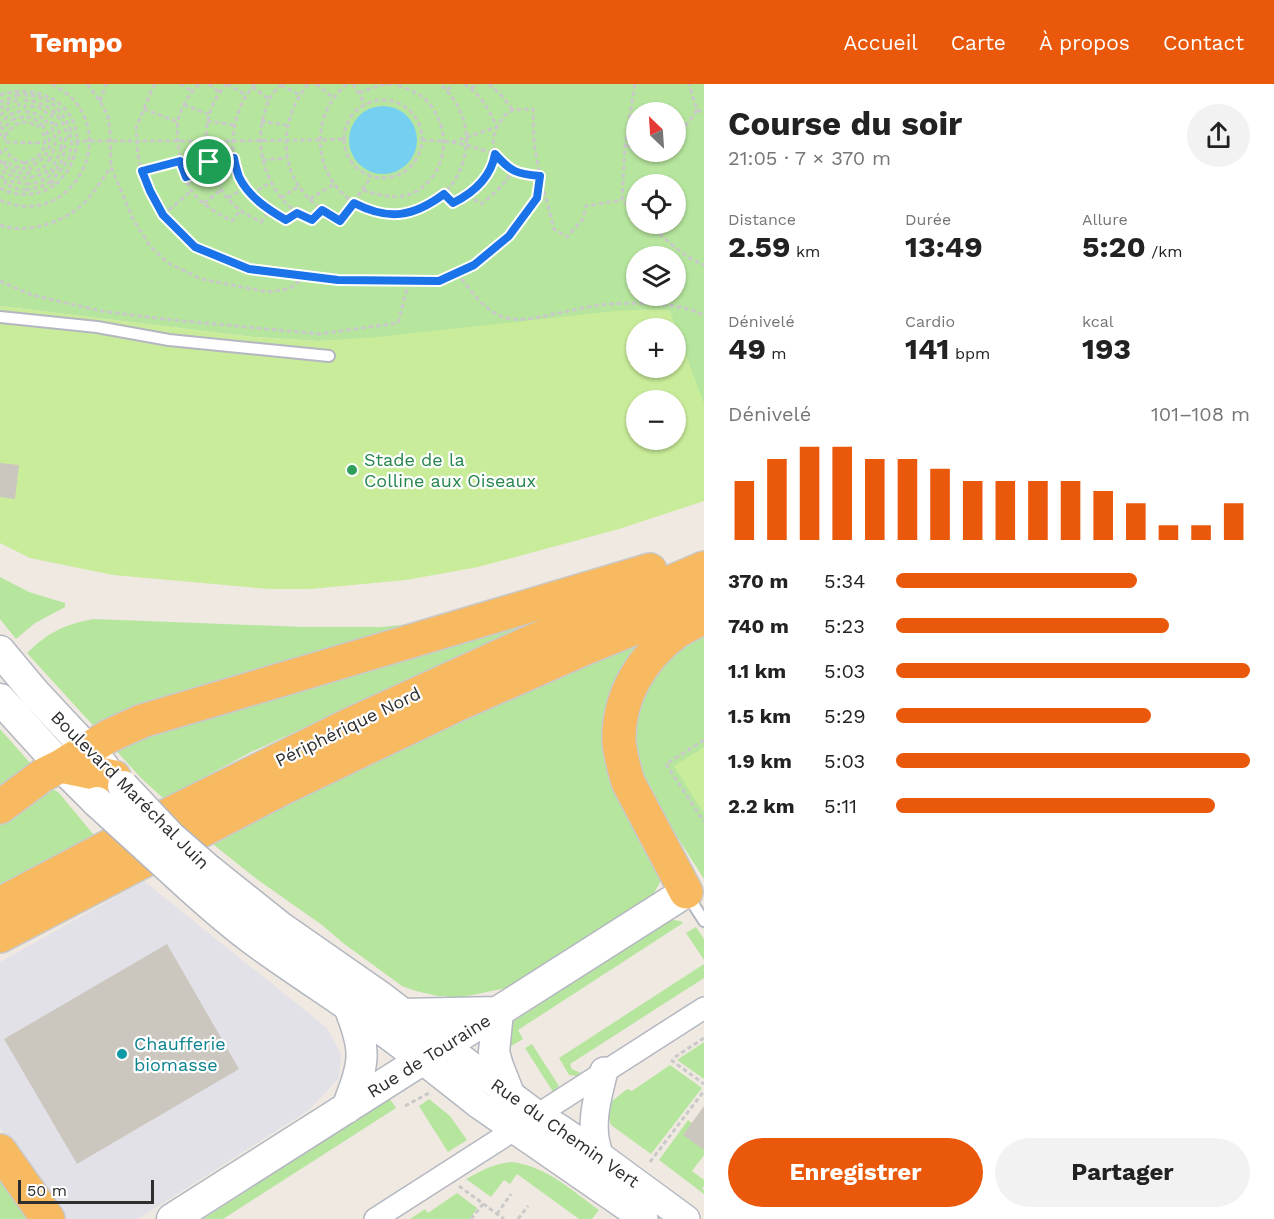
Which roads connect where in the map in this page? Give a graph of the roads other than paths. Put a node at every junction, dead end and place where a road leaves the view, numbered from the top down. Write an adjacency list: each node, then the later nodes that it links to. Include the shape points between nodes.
1 (0, 317): 2 (lane)
2 (329, 356)
3 (704, 555): 9 (highway, via 142,721)
4 (704, 568): 14 (highway, Périphérique Nord, via 347,726)
5 (704, 600): 16 (highway, Périphérique Nord, via 588,647 285,787)
6 (704, 617): 13 (highway, via 676,633 641,668 623,703 619,741 628,782)
7 (0, 651): 9 (main road, Boulevard Maréchal Juin, via 35,693)
8 (0, 699): 9 (main road, Boulevard Maréchal Juin)
9 (74, 758): 10 (highway); 11 (highway)
10 (111, 788): 12 (main road, Boulevard Maréchal Juin, bridge, via 171,837)
11 (0, 807)
12 (199, 878): 17 (main road, Boulevard Maréchal Juin, via 208,904); 20 (main road, Boulevard Maréchal Juin, via 279,926)
13 (686, 892): 15 (lane); 19 (main road, Rue de Touraine)
14 (0, 904)
15 (704, 921)
16 (0, 936)
17 (349, 1007): 21 (main road, Boulevard Maréchal Juin, via 397,1040); 24 (main road, via 359,1035 362,1065)
18 (704, 1008): 22 (street)
19 (498, 1011): 20 (main road); 21 (main road, Rue de Touraine); 23 (main road, via 494,1052)
20 (403, 1014): 21 (main road, Boulevard Maréchal Juin)
21 (433, 1053): 23 (street, Rue du Chemin Vert); 24 (main road, Rue de Touraine); 26 (street, Rue du Chemin Vert, via 452,1085)
22 (604, 1071): 25 (street); 28 (street, via 594,1119)
23 (510, 1094): 25 (street, Rue du Chemin Vert)
24 (347, 1108): 32 (main road, Rue de Touraine)
25 (538, 1114): 26 (street); 28 (street, Rue du Chemin Vert)
26 (514, 1129): 33 (street); 34 (street, Rue du Chemin Vert)
27 (0, 1151): 29 (highway)
28 (600, 1156): 35 (street, Rue du Chemin Vert)
29 (19, 1178): 30 (highway); 31 (highway)
30 (37, 1219)
31 (48, 1219)
32 (172, 1219)
33 (375, 1219)
34 (644, 1219)
35 (686, 1219)

